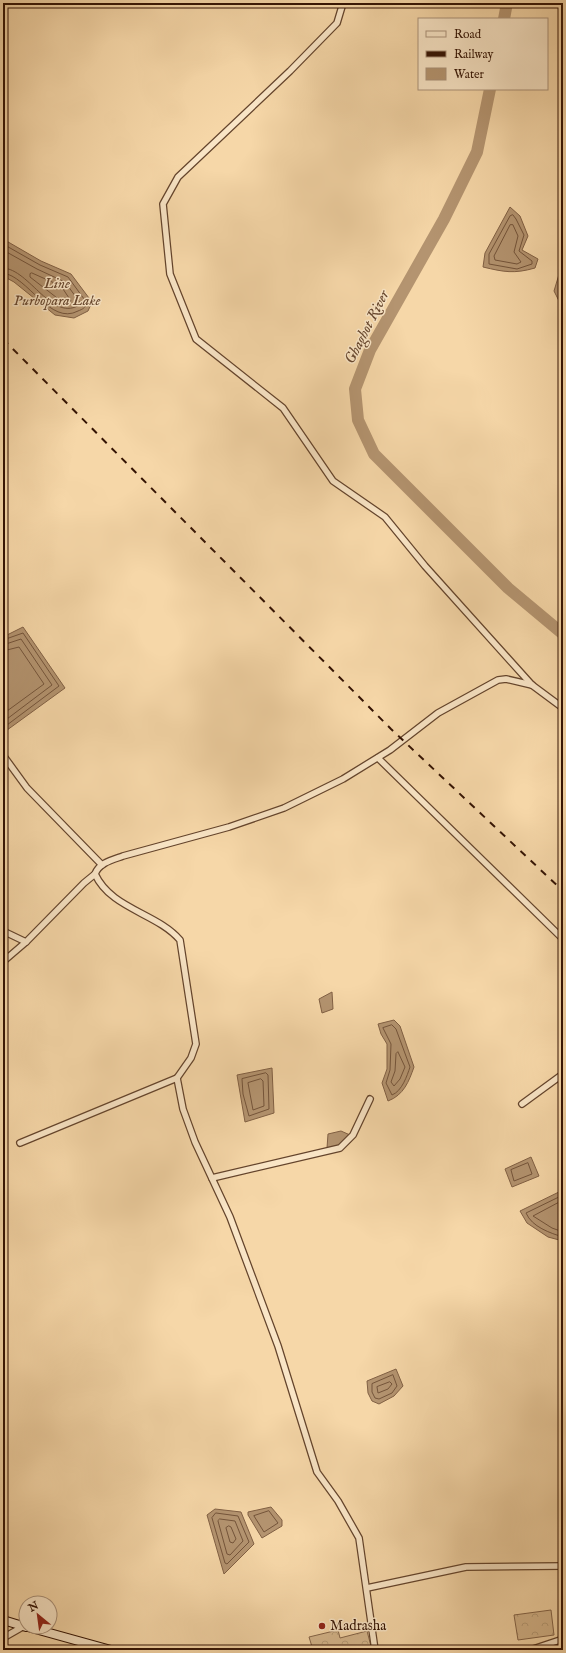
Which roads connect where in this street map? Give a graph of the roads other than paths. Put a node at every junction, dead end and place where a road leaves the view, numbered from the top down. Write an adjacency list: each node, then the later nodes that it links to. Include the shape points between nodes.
1 (343, 3): 2 (street, via 337,23 290,72 178,177 163,204 170,274 196,339 283,408 333,481 385,517 425,566)
2 (532, 685): 3 (street); 5 (street, via 506,679 498,680 427,720)
3 (563, 708)
4 (3, 755): 6 (street, via 27,788)
5 (378, 758): 6 (street, via 343,779 268,814 123,856); 9 (street)
6 (102, 865): 7 (street, via 97,868)
7 (95, 874): 10 (street); 13 (street, via 109,893 131,909 174,933 180,940 196,1044 191,1058)
8 (3, 931): 10 (street)
9 (563, 939)
10 (26, 942): 11 (street)
11 (5, 960)
12 (563, 1074): 15 (street)
13 (177, 1078): 16 (street); 17 (street, via 183,1109)
14 (370, 1099): 17 (street, via 354,1135 340,1148)
15 (522, 1104)
16 (20, 1143)
17 (212, 1178): 19 (street, via 230,1217 278,1346 317,1472 338,1501 359,1538)
18 (563, 1566): 19 (street, via 466,1568)
19 (366, 1588): 27 (street)
20 (3, 1620): 21 (main road)
21 (18, 1624)
22 (18, 1630): 24 (street)
23 (58, 1635): 26 (main road)
24 (3, 1638)
25 (563, 1639): 28 (street)
26 (112, 1650)
27 (375, 1650)
28 (530, 1650)

